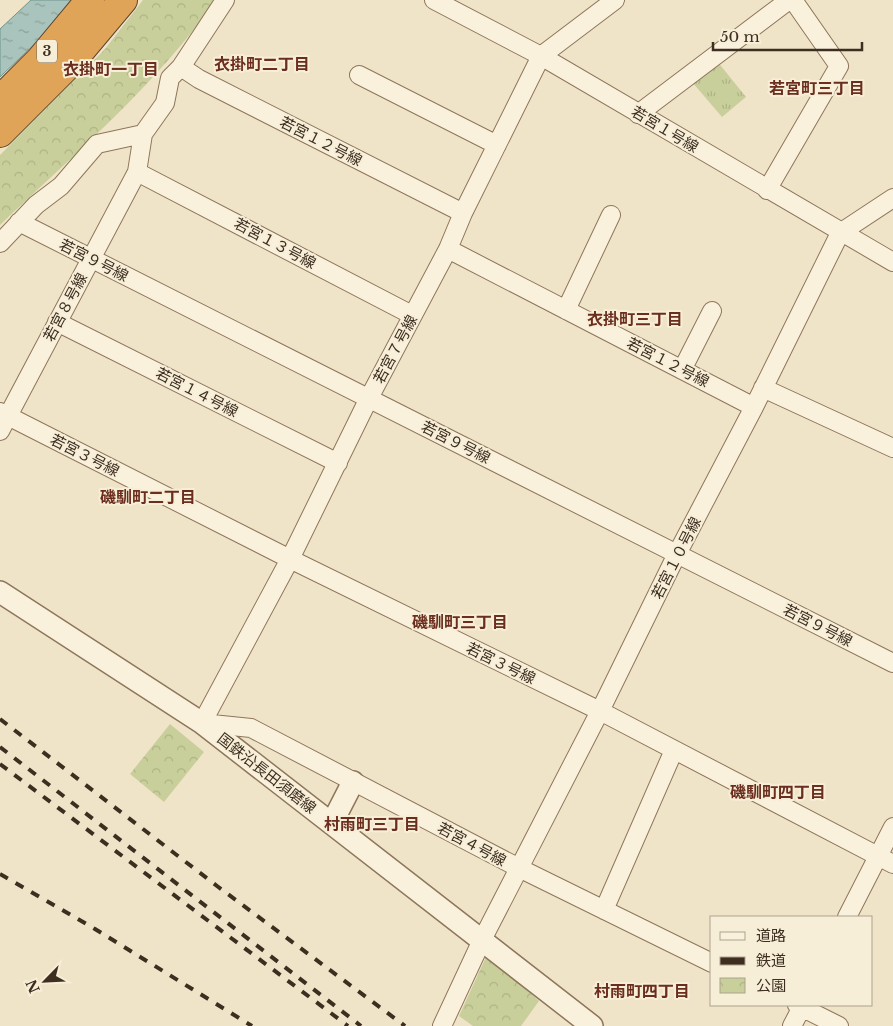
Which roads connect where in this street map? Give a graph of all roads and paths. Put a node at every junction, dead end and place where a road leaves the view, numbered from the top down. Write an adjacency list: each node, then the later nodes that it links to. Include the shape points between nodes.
1 (90, 0): 11 (highway, 3, via 40,60)
2 (123, 0): 13 (highway, 3, via 72,62)
3 (225, 0): 9 (street, 若宮８号線)
4 (434, 0): 8 (street, 若宮１号線)
5 (615, 0): 8 (street, 若宮７号線)
6 (789, 0): 12 (street)
7 (793, 0): 17 (street, via 838,66)
8 (542, 56): 12 (street, 若宮１号線); 15 (street, 若宮７号線)
9 (180, 67): 14 (street, 若宮８号線, via 170,78 165,103); 19 (street, 若宮１２号線)
10 (359, 75): 15 (street)
11 (0, 100)
12 (638, 114): 17 (street, 若宮１号線)
13 (0, 133)
14 (143, 134): 16 (street, 若宮８号線); 21 (street, via 98,144 61,186)
15 (497, 144): 19 (street, 若宮７号線)
16 (137, 172): 25 (street, 若宮８号線); 29 (street, 若宮１３号線)
17 (767, 190): 22 (street, 若宮１号線)
18 (893, 198): 22 (street)
19 (463, 213): 24 (street, 若宮７号線)
20 (611, 215): 27 (street)
21 (19, 222): 23 (street); 25 (street, 若宮９号線)
22 (840, 233): 26 (street, 若宮１号線); 32 (street, 若宮１０号線)
23 (0, 243)
24 (448, 249): 27 (street, 若宮１２号線); 29 (street, 若宮７号線)
25 (91, 259): 30 (street, 若宮８号線); 33 (street, 若宮９号線)
26 (893, 262)
27 (566, 310): 31 (street, 若宮１２号線)
28 (712, 311): 31 (street)
29 (412, 315): 33 (street, 若宮７号線)
30 (57, 322): 35 (street, 若宮８号線); 37 (street, 若宮１４号線)
31 (682, 370): 34 (street, 若宮１２号線)
32 (763, 388): 34 (street, 若宮１０号線); 36 (street)
33 (369, 398): 37 (street, 若宮７号線); 38 (street, 若宮９号線)
34 (754, 407): 38 (street, 若宮１０号線)
35 (3, 420): 39 (street, 若宮３号線)
36 (893, 448)
37 (338, 463): 39 (street, 若宮７号線)
38 (677, 554): 41 (street, 若宮９号線); 42 (street, 若宮１０号線)
39 (290, 559): 42 (street, 若宮３号線); 43 (street, 若宮７号線)
40 (0, 592): 43 (street, 国鉄沿長田須磨線)
41 (893, 662)
42 (600, 711): 44 (street, 若宮３号線); 49 (street, 若宮１０号線)
43 (202, 723): 45 (street, 若宮４号線, via 251,728); 46 (street, 国鉄沿長田須磨線)
44 (674, 750): 48 (street, 若宮３号線); 50 (street)
45 (353, 782): 46 (street); 49 (street, 若宮４号線)
46 (332, 823): 52 (street, 国鉄沿長田須磨線)
47 (893, 827): 48 (street)
48 (886, 860): 51 (street)
49 (520, 868): 50 (street, 若宮４号線); 52 (street, 若宮１０号線)
50 (604, 910): 53 (street, 若宮４号線)
51 (848, 916)
52 (482, 940): 55 (street, 若宮１０号線); 56 (street, 国鉄沿長田須磨線)
53 (710, 962)
54 (800, 1006): 57 (street); 58 (street)
55 (442, 1026)
56 (592, 1026)
57 (792, 1026)
58 (839, 1026)

